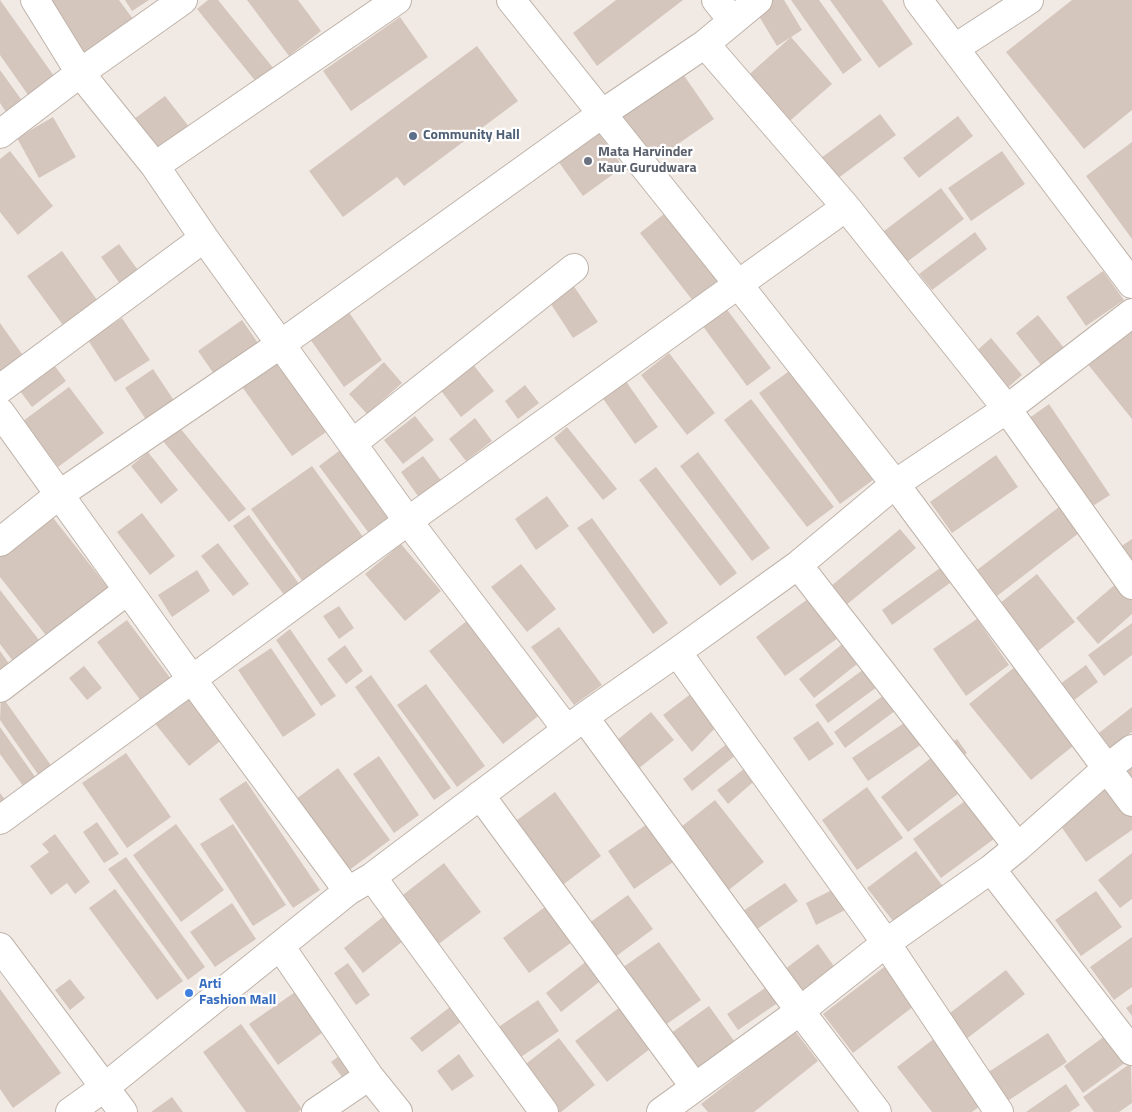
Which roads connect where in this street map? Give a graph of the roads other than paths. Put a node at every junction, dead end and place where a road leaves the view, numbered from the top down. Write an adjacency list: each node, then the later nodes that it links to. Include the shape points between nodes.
1 (35, 0): 11 (street)
2 (183, 0): 11 (street)
3 (397, 0): 14 (street)
4 (511, 0): 12 (street)
5 (758, 0): 8 (street)
6 (918, 0): 10 (street)
7 (1030, 0): 10 (street)
8 (724, 10): 9 (street)
9 (705, 44): 12 (street); 15 (street)
10 (955, 48): 19 (street)
11 (80, 73): 13 (street); 14 (street)
12 (603, 113): 18 (street); 21 (street)
13 (0, 134)
14 (155, 166): 16 (street)
15 (846, 207): 18 (street); 23 (street)
16 (204, 238): 21 (street); 22 (street)
17 (574, 268): 25 (street)
18 (738, 284): 26 (street); 28 (street)
19 (1132, 284)
20 (1132, 313): 23 (street)
21 (281, 344): 25 (street); 27 (street)
22 (0, 389)
23 (1007, 409): 26 (street); 31 (street)
24 (0, 412): 27 (street)
25 (354, 443): 28 (street)
26 (895, 484): 30 (street); 38 (street)
27 (60, 494): 29 (street); 32 (street)
28 (408, 521): 34 (street); 36 (street)
29 (0, 542)
30 (798, 565): 33 (street); 42 (street)
31 (1132, 585)
32 (128, 590): 34 (street); 35 (street)
33 (677, 652): 36 (street); 46 (street)
34 (191, 678): 41 (street); 45 (street)
35 (0, 688)
36 (575, 724): 39 (street); 49 (street)
37 (1132, 749): 38 (street)
38 (1106, 769): 40 (street); 42 (street)
39 (480, 795): 44 (street); 53 (street)
40 (1132, 802)
41 (0, 820)
42 (1018, 847): 43 (street)
43 (991, 869): 46 (street); 50 (street)
44 (372, 877): 45 (street); 58 (street)
45 (348, 891): 47 (street)
46 (886, 943): 49 (street); 61 (street)
47 (280, 946): 51 (street); 52 (street)
48 (0, 947): 52 (street)
49 (800, 1011): 53 (street); 60 (street)
50 (1132, 1051)
51 (369, 1076): 56 (street); 57 (street)
52 (105, 1087): 54 (street); 55 (street)
53 (691, 1098): 59 (street)
54 (70, 1112)
55 (124, 1112)
56 (316, 1112)
57 (398, 1112)
58 (544, 1112)
59 (661, 1112)
60 (877, 1112)
61 (999, 1112)

